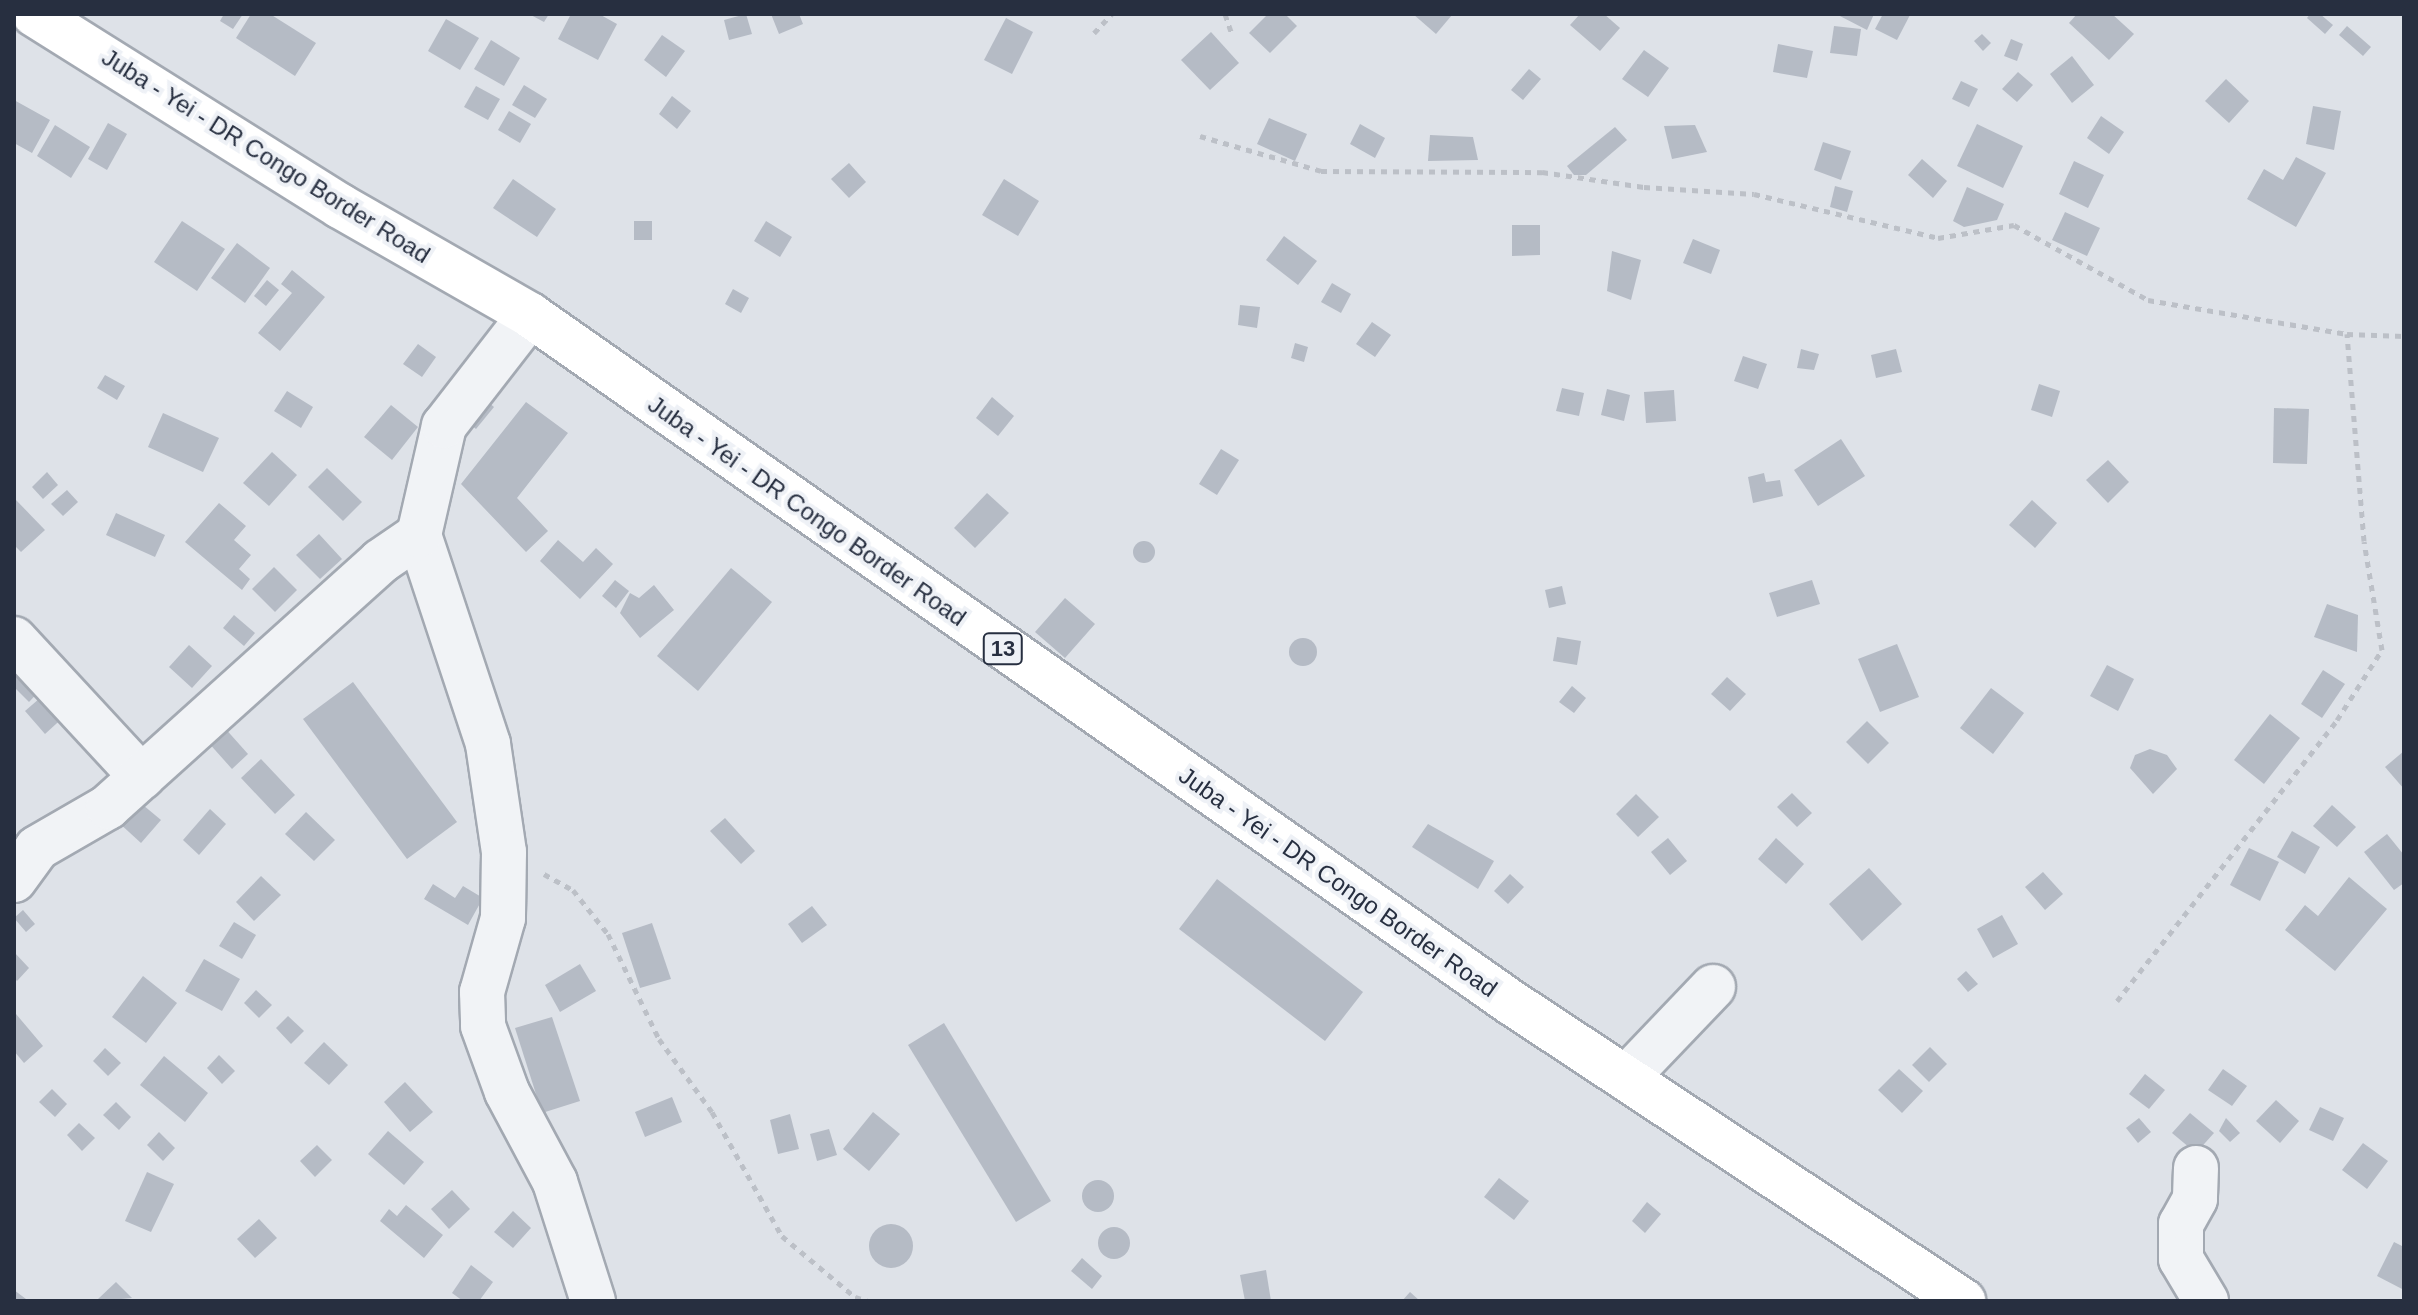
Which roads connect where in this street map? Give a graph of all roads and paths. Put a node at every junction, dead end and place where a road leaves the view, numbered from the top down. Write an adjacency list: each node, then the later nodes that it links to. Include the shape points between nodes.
1 (34, 14): 7 (main road, Juba - Yei - DR Congo Border Road / 13, via 340,206)
2 (1112, 14): 4 (path)
3 (1225, 14): 5 (path)
4 (1094, 33)
5 (1232, 34)
6 (1200, 136): 8 (path, via 1321,171 1542,172 1644,187 1754,194 1938,238 2014,225 2148,300)
7 (530, 315): 10 (street, via 444,426); 17 (main road, Juba - Yei - DR Congo Border Road / 13)
8 (2347, 334): 9 (path); 16 (path, via 2364,541 2382,650 2337,720)
9 (2404, 336)
10 (419, 535): 12 (street, via 369,571); 13 (street, via 488,744)
11 (14, 639): 12 (street)
12 (142, 777): 14 (street, via 108,807 37,848)
13 (504, 852): 19 (street, via 503,918 482,992 483,1026 507,1092 555,1182); 20 (path, via 573,890 608,934 659,1039 712,1112 782,1236 855,1297)
14 (14, 880)
15 (1713, 987): 17 (street)
16 (2117, 1001)
17 (1626, 1078): 21 (main road, Juba - Yei - DR Congo Border Road / 13)
18 (2196, 1168): 22 (street, via 2195,1199 2181,1224 2181,1259)
19 (593, 1301)
20 (868, 1301)
21 (1963, 1301)
22 (2206, 1301)

